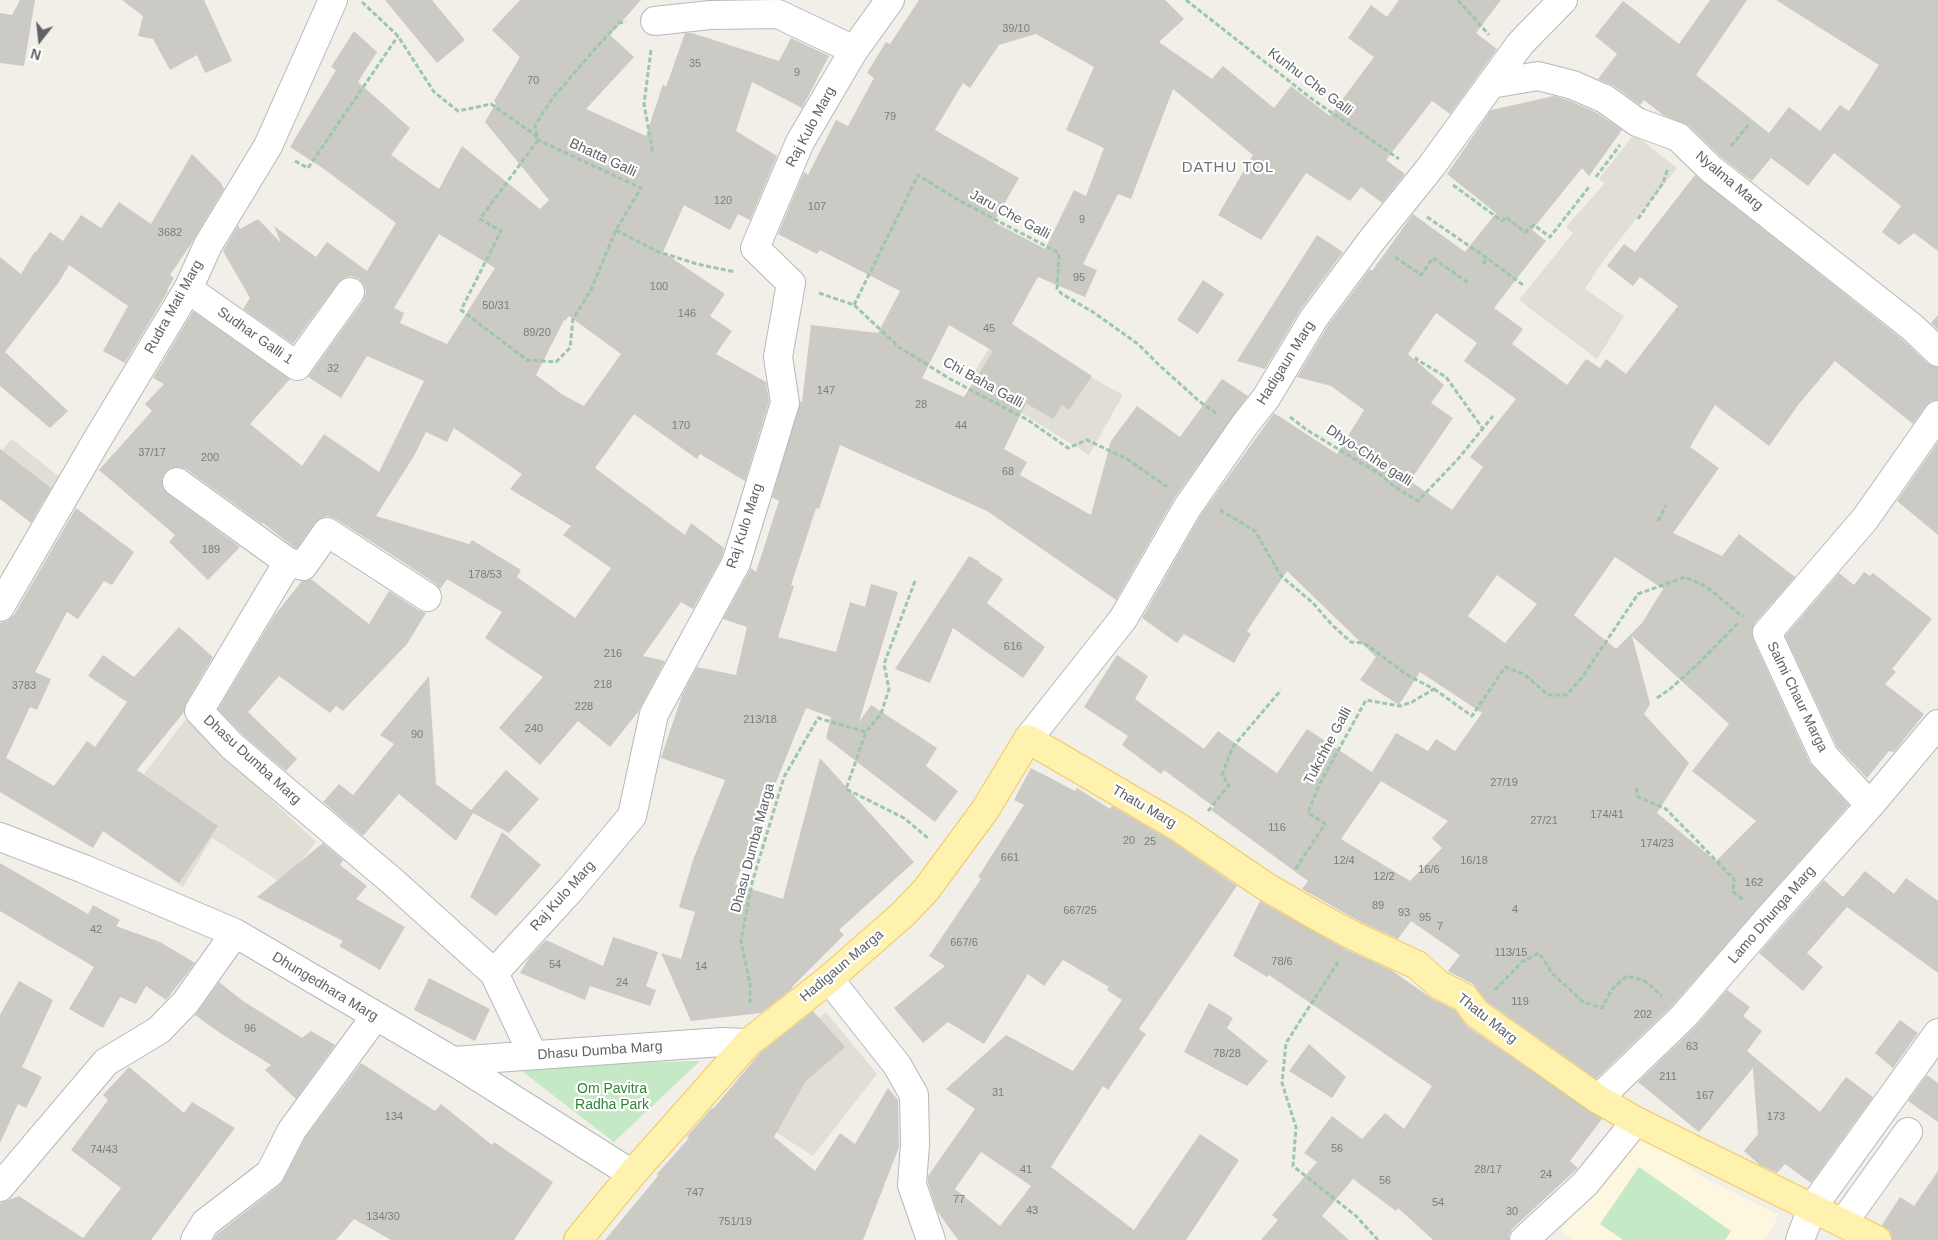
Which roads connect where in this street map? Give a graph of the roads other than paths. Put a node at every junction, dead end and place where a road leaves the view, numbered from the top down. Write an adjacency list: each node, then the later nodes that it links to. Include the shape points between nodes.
1 (333, 0): 7 (street, Rudra Mati Marg, via 268,146 208,245)
2 (890, 0): 5 (street, Raj Kulo Marg)
3 (1563, 0): 6 (street, Hadigaun Marg, via 1520,44)
4 (655, 21): 5 (street, via 710,15 778,14)
5 (854, 50): 20 (street, Raj Kulo Marg, via 800,142 755,248 791,283 778,357 785,403 736,563 654,714 632,816)
6 (1491, 84): 9 (street, Nyalma Marg, via 1538,76 1573,85 1605,99 1637,122 1678,136 1711,169 1912,326); 16 (street, Hadigaun Marg, via 1314,318 1266,398 1187,508 1123,619)
7 (188, 289): 8 (street, Sudhar Galli 1, via 297,366); 14 (street, Rudra Mati Marg)
8 (350, 292)
9 (1938, 352)
10 (1938, 415): 17 (street, Salmi Chaur Marga, via 1865,519 1766,633 1824,756)
11 (177, 482): 12 (street)
12 (288, 562): 13 (street, via 303,566 327,532); 20 (street, Dhasu Dumba Marg, via 199,711 232,746 392,881)
13 (427, 597)
14 (0, 607)
15 (1938, 724): 17 (street, Lamo Dhunga Marg)
16 (1028, 739): 21 (main road, Hadigaun Marga, via 985,810 926,890); 27 (main road, Thatu Marg, via 1180,828 1265,886 1354,936 1417,964 1438,984 1465,998 1476,1013)
17 (1870, 805): 27 (street, Lamo Dhunga Marg, via 1684,1016)
18 (0, 837): 19 (street, Dhungedhara Marg)
19 (235, 933): 22 (street, Dhungedhara Marg); 31 (street, via 186,1002 159,1030 106,1062)
20 (494, 973): 25 (street)
21 (829, 979): 24 (main road, Hadigaun Marga); 36 (street, via 897,1065 914,1095 912,1185)
22 (376, 1017): 26 (street, Dhungedhara Marg); 34 (street, via 292,1130 270,1173 205,1224)
23 (1938, 1034): 32 (street)
24 (748, 1043): 25 (street, Dhasu Dumba Marg); 30 (main road, Hadigaun Marga)
25 (534, 1055): 26 (street, Dhasu Dumba Marg)
26 (453, 1061): 30 (street, Dhungedhara Marg)
27 (1598, 1099): 28 (main road, Thatu Marg)
28 (1636, 1121): 32 (main road, Thatu Marg); 37 (street, via 1585,1184)
29 (1908, 1132): 33 (street)
30 (632, 1174): 35 (main road)
31 (0, 1187)
32 (1812, 1208): 33 (main road, Thatu Marg); 38 (street)
33 (1843, 1223): 39 (main road, Thatu Marg)
34 (195, 1240)
35 (578, 1240)
36 (931, 1240)
37 (1524, 1240)
38 (1800, 1240)
39 (1877, 1240)

